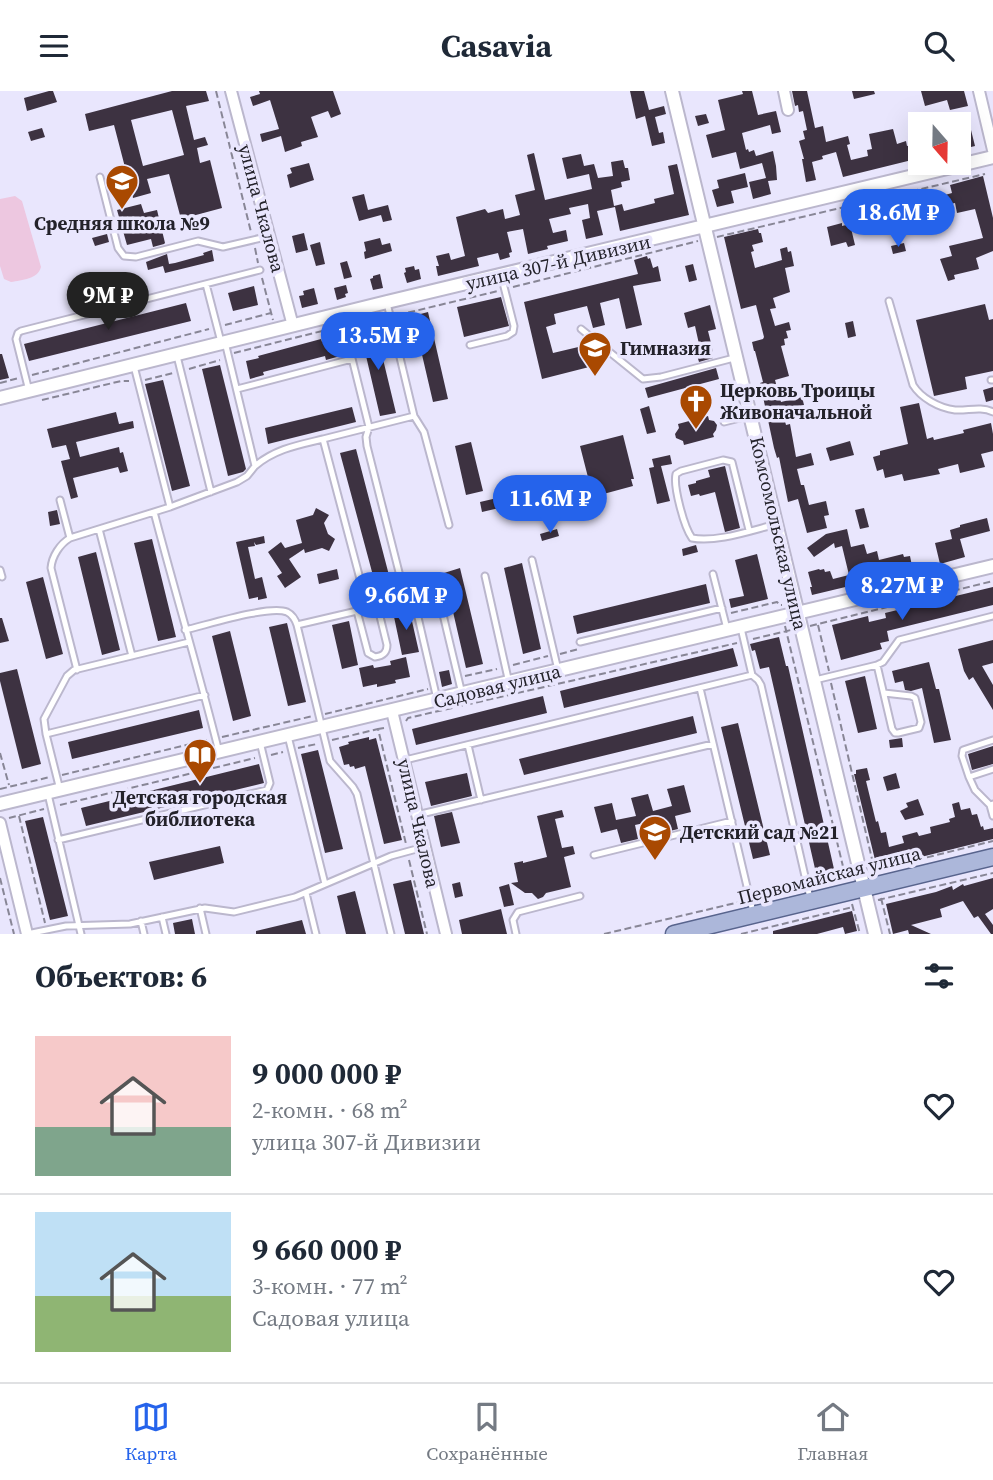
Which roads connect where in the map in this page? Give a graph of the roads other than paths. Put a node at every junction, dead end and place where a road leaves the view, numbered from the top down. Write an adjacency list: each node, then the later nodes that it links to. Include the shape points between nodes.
1 (231, 91): 10 (street, улица Чкалова)
2 (672, 91): 9 (street, Комсомольская улица)
3 (784, 91): 5 (street)
4 (979, 91): 6 (street)
5 (788, 110)
6 (993, 150)
7 (993, 157): 9 (street, улица 307-й Дивизии)
8 (100, 177): 10 (lane, via 124,256 198,241 223,247)
9 (706, 227): 12 (street, улица 307-й Дивизии); 22 (street, Комсомольская улица)
10 (270, 236): 17 (street, улица Чкалова)
11 (260, 269): 13 (lane)
12 (501, 275): 15 (street, улица 307-й Дивизии); 19 (lane, via 513,332)
13 (206, 284): 20 (lane); 26 (lane, via 21,331 16,339)
14 (889, 301): 28 (lane, via 916,391 947,408)
15 (387, 302): 16 (street, улица 307-й Дивизии); 30 (lane)
16 (343, 320): 17 (street, улица 307-й Дивизии); 23 (lane)
17 (293, 325): 20 (street, улица 307-й Дивизии)
18 (582, 329): 22 (lane, via 643,379)
19 (470, 345)
20 (225, 347): 21 (street, улица 307-й Дивизии); 25 (lane)
21 (176, 355): 24 (street, улица 307-й Дивизии); 35 (lane)
22 (737, 358): 29 (street, Комсомольская улица)
23 (352, 359): 25 (lane); 32 (lane)
24 (134, 366): 26 (street, улица 307-й Дивизии); 37 (lane)
25 (237, 389): 34 (lane)
26 (29, 391): 27 (street, улица 307-й Дивизии)
27 (0, 398)
28 (993, 412)
29 (751, 415): 31 (lane); 39 (street, Комсомольская улица)
30 (414, 416): 32 (lane); 40 (lane, via 424,432)
31 (724, 422)
32 (369, 427): 33 (lane); 51 (lane, via 367,446)
33 (323, 439): 34 (lane, via 281,450); 53 (lane)
34 (255, 466): 35 (lane, via 242,479)
35 (211, 492): 37 (lane)
36 (60, 500): 43 (lane)
37 (170, 507): 38 (lane)
38 (154, 512): 41 (lane); 60 (lane)
39 (777, 524): 42 (lane); 56 (street, Комсомольская улица)
40 (449, 525)
41 (100, 529): 43 (lane); 64 (lane)
42 (749, 530): 42 (lane, via 732,462 723,460 676,474 691,538)
43 (70, 538): 66 (lane, via 53,558 51,568)
44 (532, 561): 67 (lane)
45 (993, 566): 56 (street, Садовая улица)
46 (0, 569): 49 (lane)
47 (713, 574): 54 (lane)
48 (485, 576): 70 (lane)
49 (2, 577)
50 (435, 581): 73 (lane)
51 (402, 584): 52 (lane); 75 (lane, via 411,587)
52 (374, 591): 53 (lane); 55 (lane, via 387,645 383,655 368,653)
53 (364, 594): 55 (lane)
54 (722, 608): 61 (lane); 63 (lane)
55 (357, 611): 58 (lane)
56 (798, 612): 59 (street, Садовая улица); 69 (street, Комсомольская улица)
57 (993, 616): 65 (lane, via 899,640)
58 (297, 625): 60 (lane, via 290,613 271,611); 77 (lane)
59 (740, 626): 61 (street, Садовая улица); 68 (lane)
60 (185, 630): 62 (lane)
61 (727, 630): 67 (street, Садовая улица)
62 (189, 642): 64 (lane); 74 (lane)
63 (580, 642)
64 (132, 656): 66 (lane)
65 (877, 665): 69 (lane); 72 (lane)
66 (77, 670): 78 (lane, via 67,676 46,714)
67 (558, 671): 70 (street, Садовая улица)
68 (752, 675): 71 (lane); 104 (lane, via 761,685)
69 (815, 680): 102 (street, Комсомольская улица)
70 (509, 683): 73 (street, Садовая улица)
71 (700, 688): 82 (lane); 83 (lane)
72 (884, 693): 72 (lane, via 915,698 919,728 894,731)
73 (462, 694): 75 (street, Садовая улица)
74 (205, 695): 78 (lane); 84 (lane)
75 (436, 695): 76 (street, Садовая улица)
76 (392, 711): 77 (street, Садовая улица); 85 (street, улица Чкалова)
77 (320, 721): 79 (street, Садовая улица); 100 (lane, via 333,766 357,794)
78 (46, 734): 88 (lane, via 57,776)
79 (288, 736): 81 (street, Садовая улица); 101 (lane)
80 (993, 740): 87 (lane, via 962,750)
81 (260, 742): 84 (street, Садовая улица); 96 (lane, via 270,783 267,790)
82 (713, 744): 89 (lane); 94 (lane)
83 (468, 745): 85 (lane); 89 (lane)
84 (219, 752): 88 (street, Садовая улица)
85 (404, 761): 92 (street, улица Чкалова)
86 (993, 769): 87 (lane)
87 (969, 777): 91 (lane)
88 (54, 791): 90 (street, Садовая улица); 96 (lane)
89 (481, 800): 92 (lane)
90 (0, 804)
91 (991, 805): 93 (lane)
92 (417, 815): 97 (street, улица Чкалова)
93 (993, 816)
94 (732, 821): 98 (lane); 106 (lane)
95 (0, 823): 111 (street)
96 (58, 840): 110 (lane)
97 (424, 847): 100 (lane); 118 (street, улица Чкалова)
98 (594, 855)
99 (993, 857): 102 (main road, Первомайская улица)
100 (374, 864): 101 (lane); 117 (lane)
101 (325, 884): 103 (lane)
102 (864, 888): 104 (main road, Первомайская улица); 121 (street, Комсомольская улица)
103 (306, 893): 107 (lane, via 234,912); 116 (lane)
104 (809, 893): 106 (main road, Первомайская улица)
105 (580, 896): 119 (lane, via 518,912 513,920)
106 (752, 907): 120 (main road, Первомайская улица)
107 (200, 908): 108 (lane); 115 (lane)
108 (162, 917): 109 (lane); 114 (lane)
109 (141, 921): 110 (lane); 113 (lane)
110 (79, 925): 111 (lane); 112 (lane)
111 (27, 934)
112 (81, 934)
113 (144, 934)
114 (166, 934)
115 (206, 934)
116 (316, 934)
117 (391, 934)
118 (446, 934)
119 (516, 934)
120 (674, 934)
121 (875, 934)

